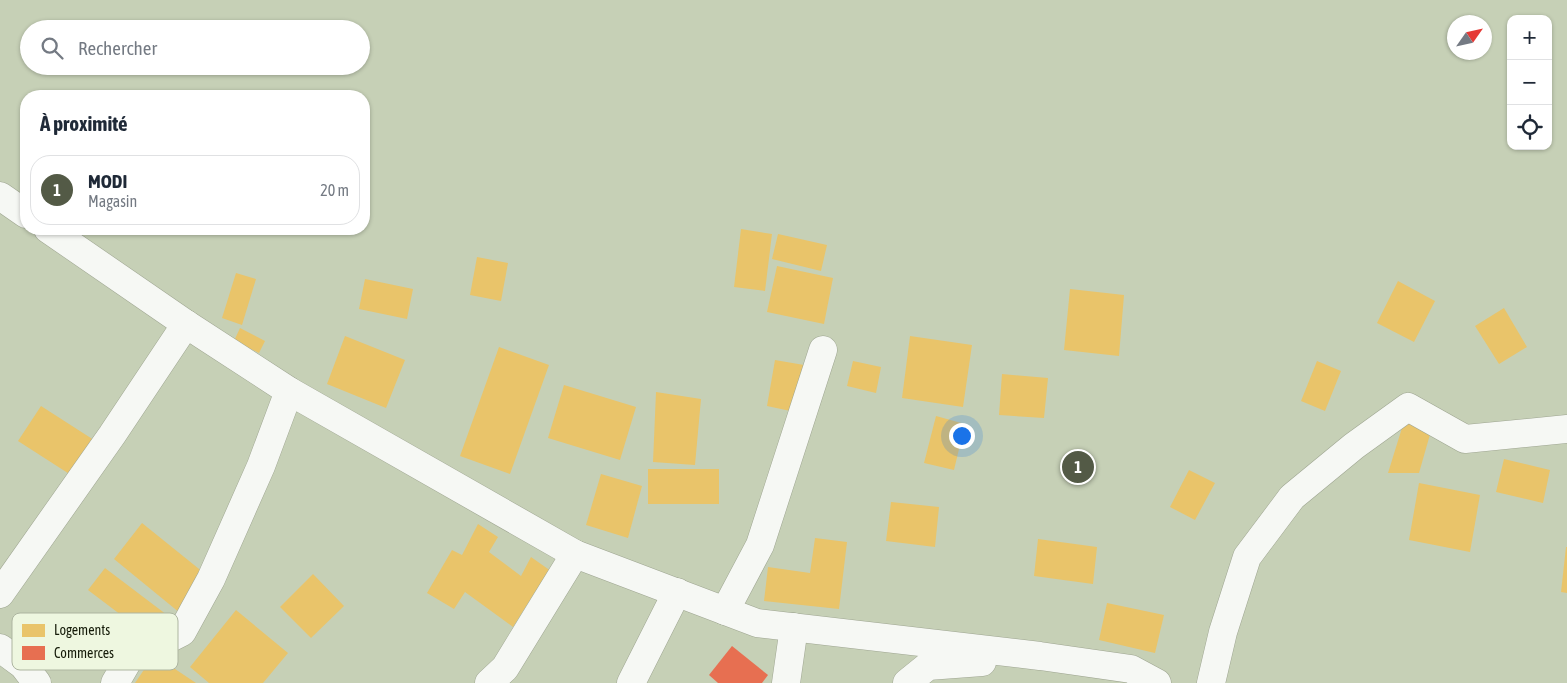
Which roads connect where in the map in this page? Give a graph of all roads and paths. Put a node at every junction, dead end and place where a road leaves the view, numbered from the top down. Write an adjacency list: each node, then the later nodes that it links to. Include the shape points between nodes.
1 (0, 196): 2 (street)
2 (20, 210)
3 (57, 235): 4 (street)
4 (186, 324): 6 (street); 10 (street)
5 (823, 350): 11 (street, via 760,545)
6 (289, 391): 8 (street); 13 (street, via 261,466 211,579)
7 (1567, 429): 26 (street, via 1465,439 1408,408 1354,446 1292,497 1247,557)
8 (575, 554): 9 (street); 21 (street, via 505,668)
9 (677, 592): 11 (street); 22 (street)
10 (0, 594)
11 (725, 611): 12 (street, via 757,623)
12 (794, 627): 15 (street); 23 (street)
13 (178, 634)
14 (0, 648): 16 (street)
15 (1040, 656): 24 (street, via 928,666); 25 (street, via 1131,669)
16 (12, 657)
17 (27, 670): 19 (street)
18 (123, 670): 20 (street)
19 (37, 683)
20 (115, 683)
21 (489, 683)
22 (631, 683)
23 (786, 683)
24 (907, 683)
25 (1157, 683)
26 (1211, 683)

